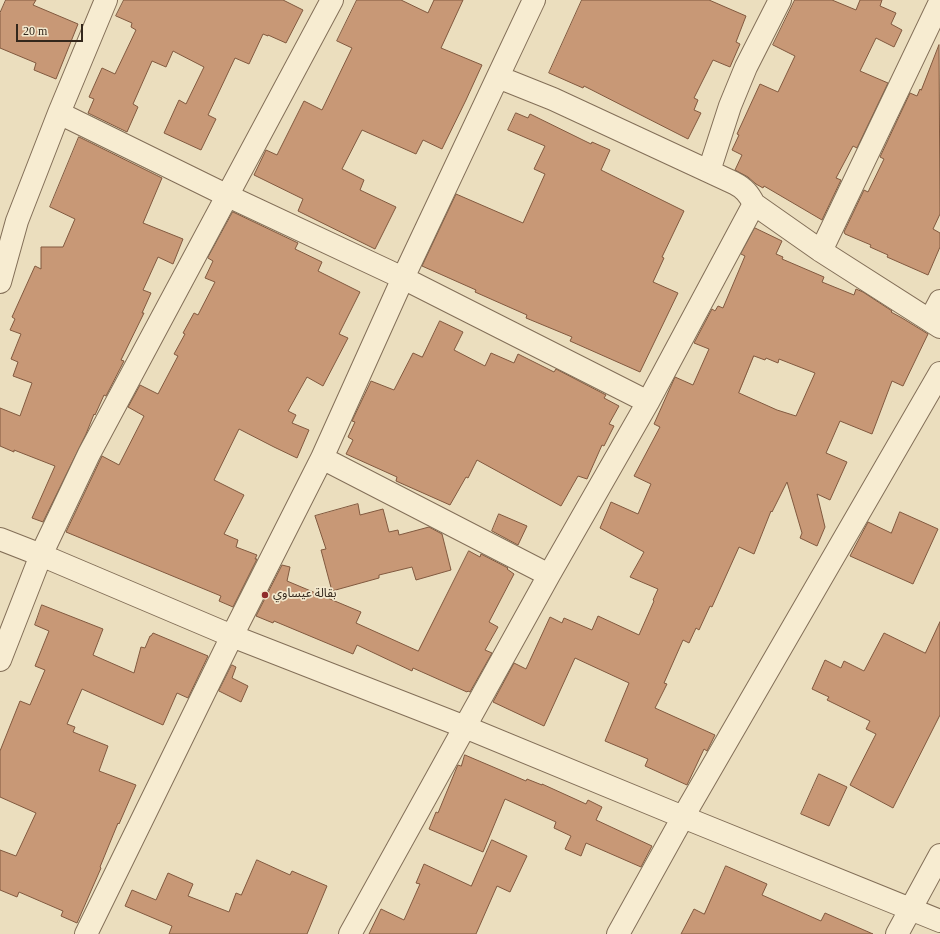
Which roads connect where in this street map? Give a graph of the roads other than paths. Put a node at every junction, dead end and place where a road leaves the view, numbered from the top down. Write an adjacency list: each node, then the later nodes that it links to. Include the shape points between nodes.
1 (106, 0): 7 (street)
2 (332, 0): 9 (street)
3 (534, 0): 6 (street)
4 (780, 0): 8 (street, via 746,67 730,106)
5 (940, 2): 12 (street)
6 (498, 78): 8 (street, via 553,99); 13 (street)
7 (59, 113): 9 (street); 11 (street)
8 (709, 172): 10 (street, via 743,188)
9 (228, 196): 13 (street); 21 (street, via 115,404)
10 (754, 204): 12 (street); 18 (street)
11 (9, 217): 14 (street)
12 (821, 251): 16 (street)
13 (403, 278): 18 (street); 19 (street)
14 (0, 282)
15 (940, 301): 16 (street)
16 (935, 323)
17 (940, 373): 26 (street)
18 (648, 402): 22 (street)
19 (322, 458): 22 (street); 23 (street)
20 (0, 540): 21 (street)
21 (41, 555): 23 (street); 24 (street)
22 (549, 575): 25 (street)
23 (232, 636): 25 (street); 30 (street)
24 (0, 660)
25 (465, 727): 26 (street); 31 (street)
26 (683, 817): 28 (street); 32 (street)
27 (940, 855): 28 (street)
28 (911, 910): 29 (street); 33 (street)
29 (940, 921)
30 (86, 934)
31 (350, 934)
32 (618, 934)
33 (897, 934)

